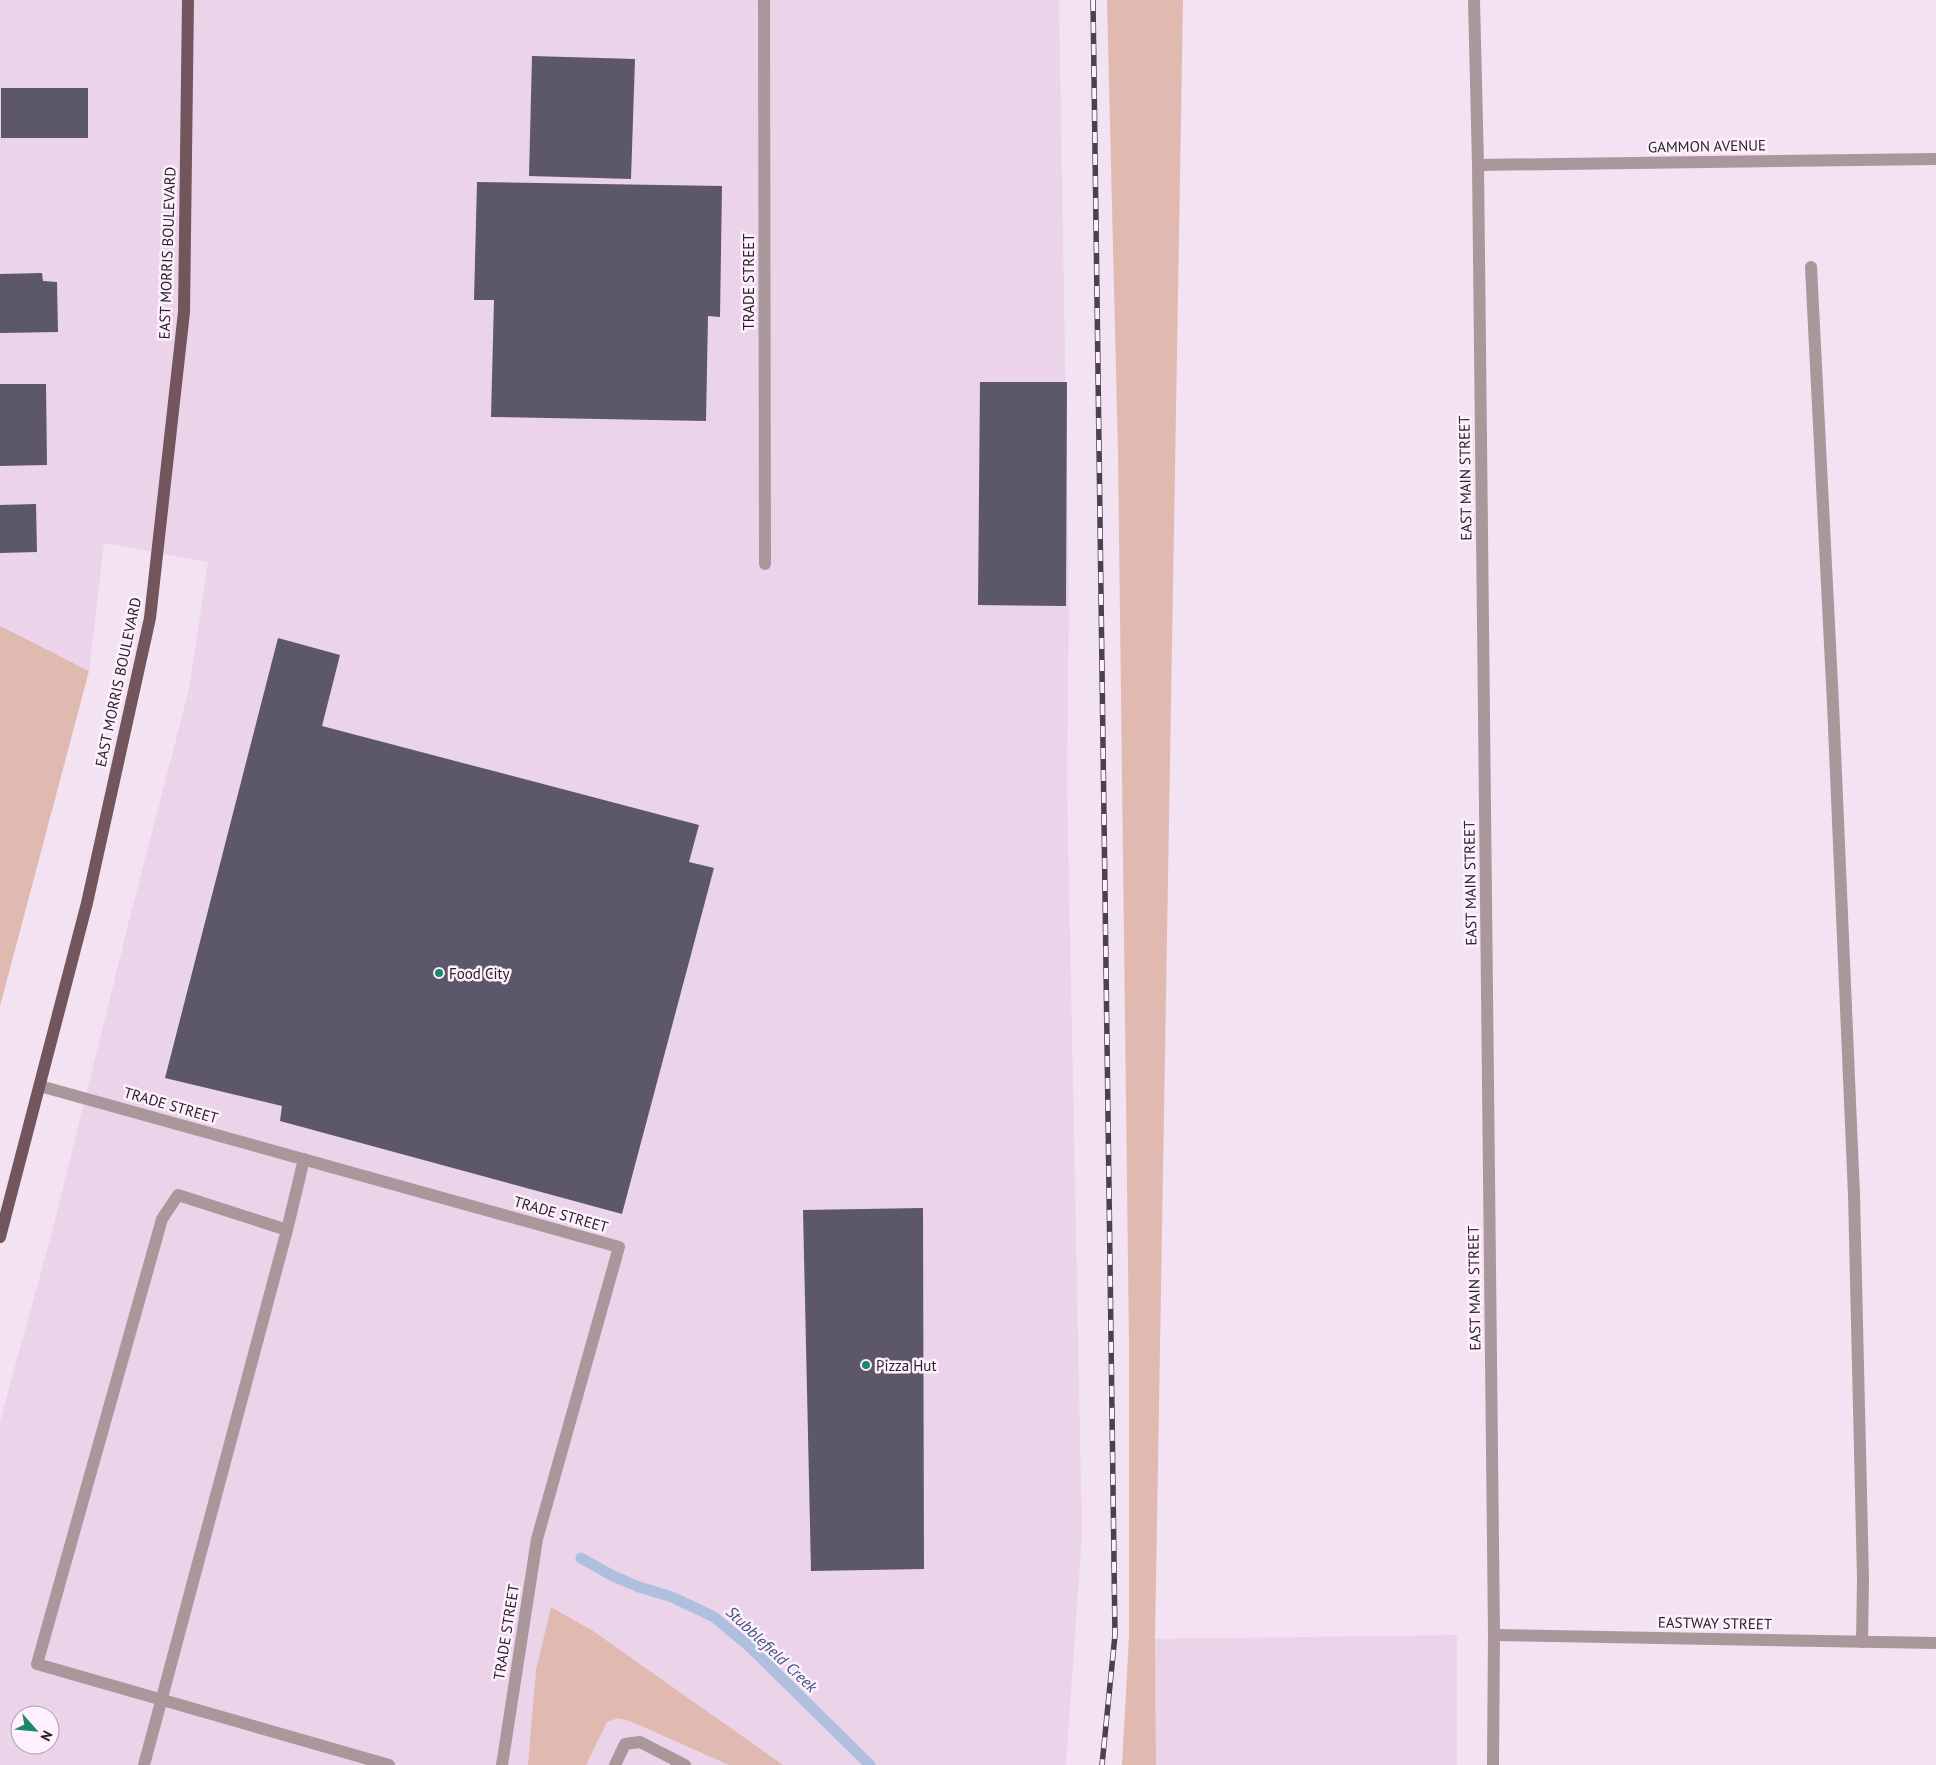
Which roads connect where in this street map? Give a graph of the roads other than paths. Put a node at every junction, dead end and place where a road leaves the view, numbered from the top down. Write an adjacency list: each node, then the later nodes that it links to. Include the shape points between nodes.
1 (188, 0): 8 (main road, EAST MORRIS BOULEVARD, via 184,312 150,618 87,903)
2 (764, 0): 7 (street, TRADE STREET)
3 (1474, 0): 5 (street, EAST MAIN STREET)
4 (1936, 159): 5 (street, GAMMON AVENUE)
5 (1478, 165): 12 (street, EAST MAIN STREET)
6 (1811, 267): 13 (street, via 1834,704 1854,1195)
7 (765, 564)
8 (40, 1086): 9 (street, TRADE STREET); 11 (main road, EAST MORRIS BOULEVARD)
9 (304, 1159): 10 (street); 18 (street, TRADE STREET, via 619,1247 537,1539)
10 (287, 1230): 15 (street); 15 (street, via 178,1195 162,1219 37,1664)
11 (0, 1237)
12 (1494, 1635): 13 (street, EASTWAY STREET); 21 (street, EAST MAIN STREET)
13 (1862, 1642): 14 (street, EASTWAY STREET)
14 (1936, 1643)
15 (161, 1700): 16 (street); 17 (street)
16 (144, 1765)
17 (389, 1765)
18 (502, 1765)
19 (615, 1765): 20 (street, via 625,1744 640,1742)
20 (685, 1765)
21 (1493, 1765)

